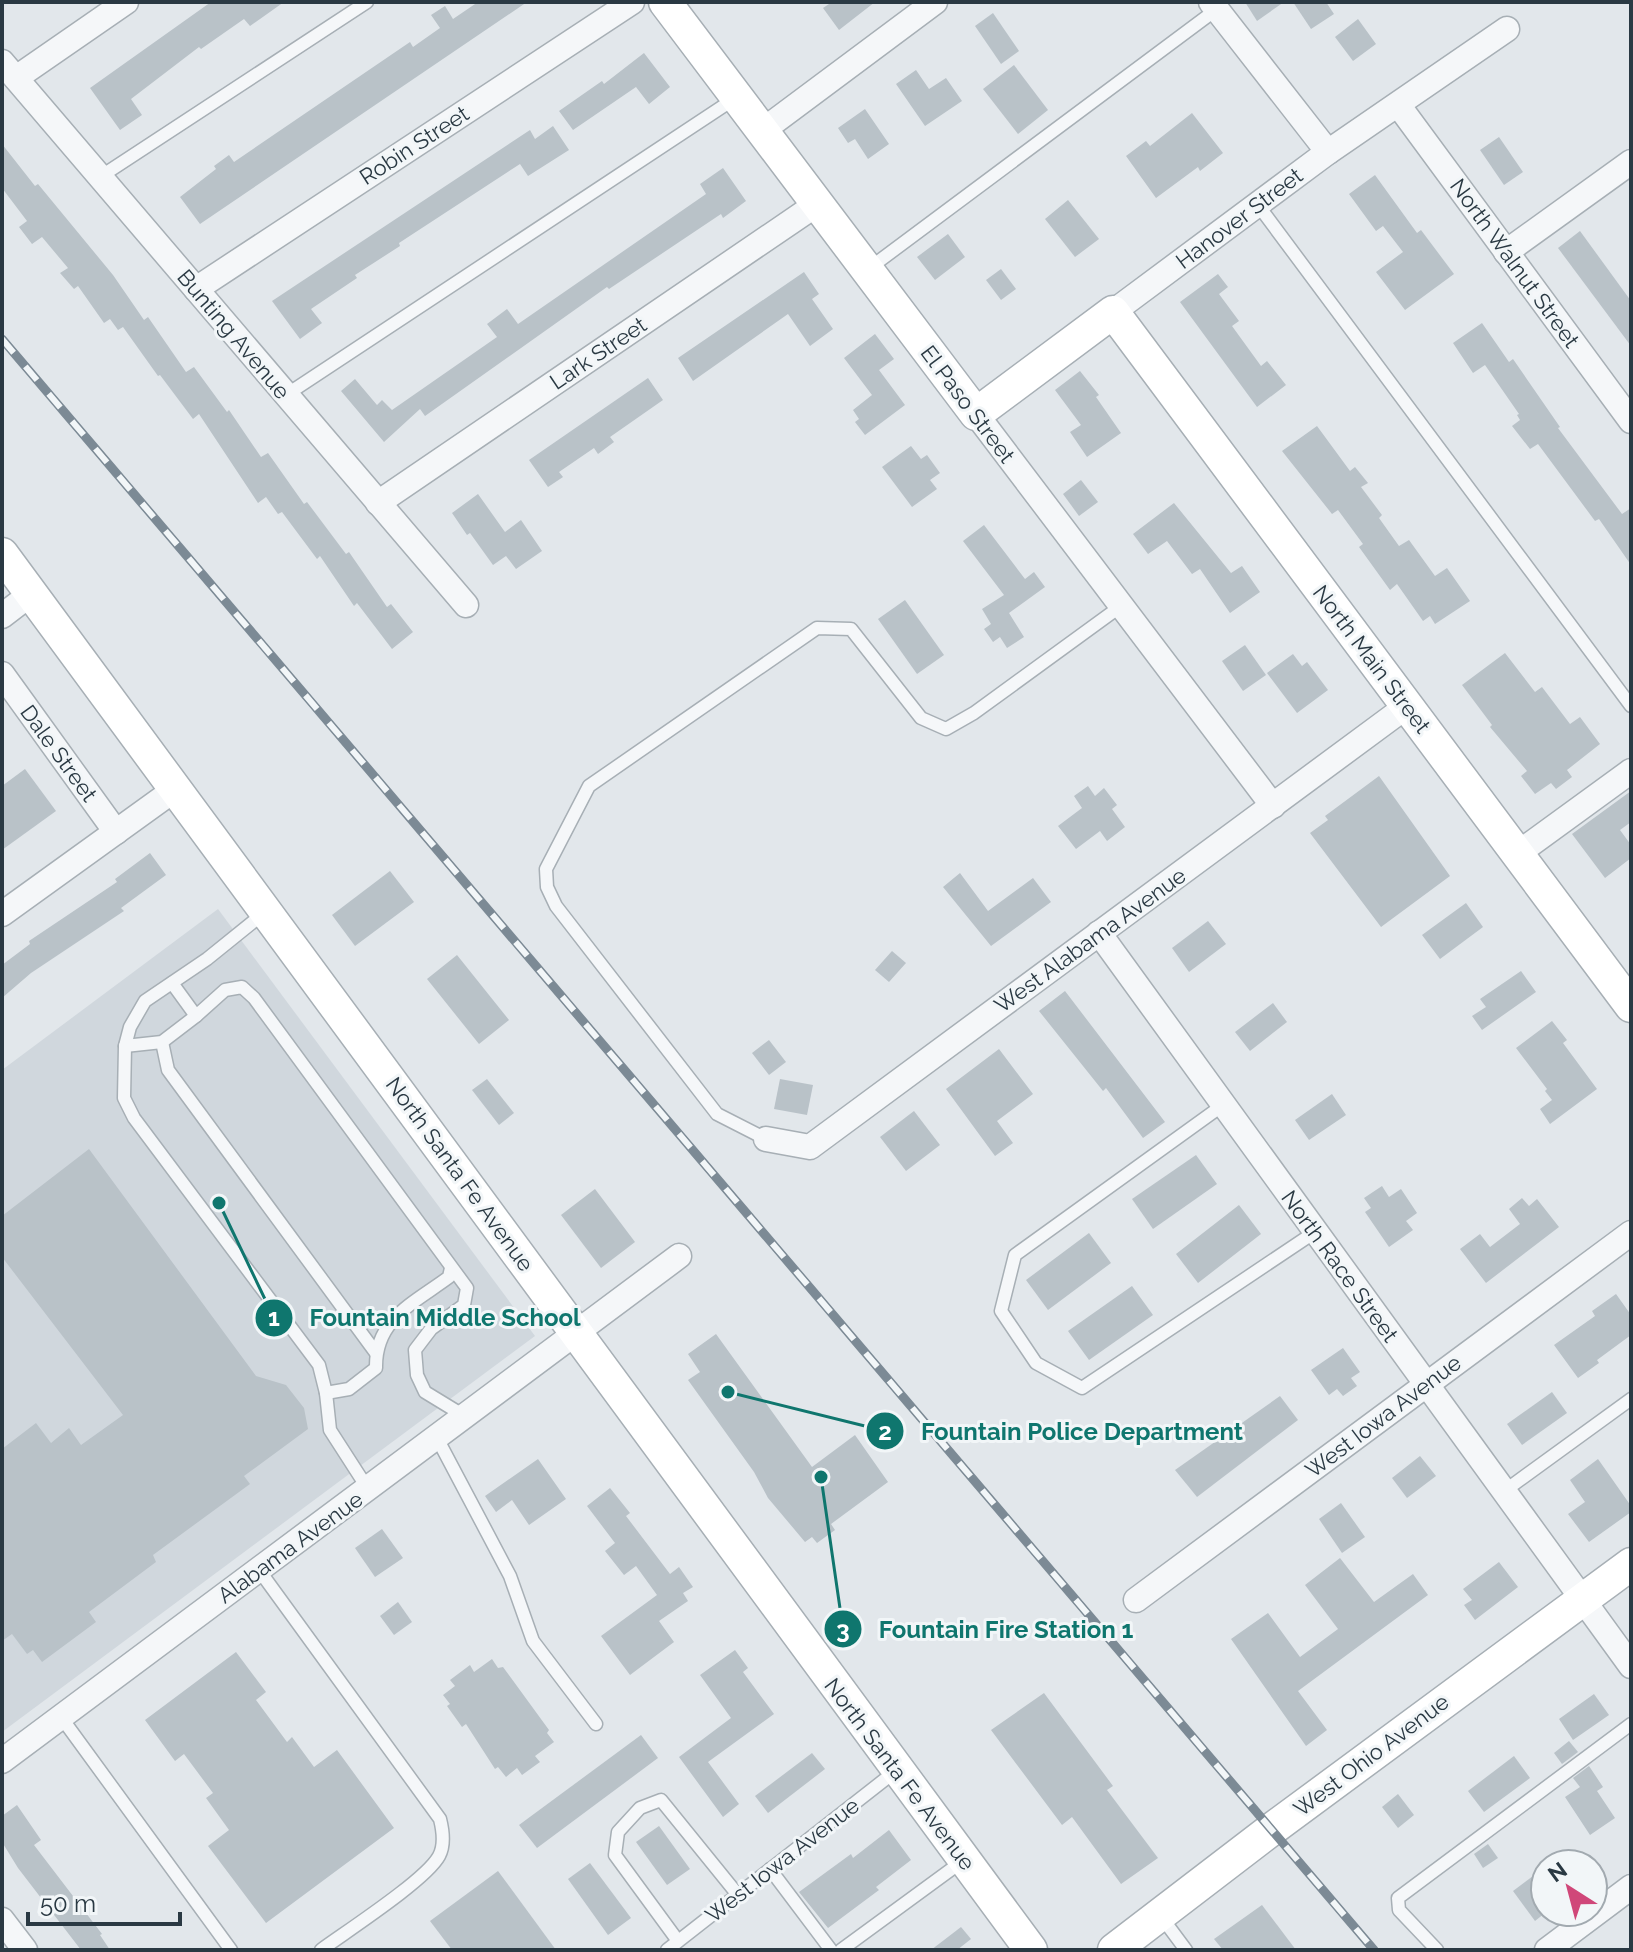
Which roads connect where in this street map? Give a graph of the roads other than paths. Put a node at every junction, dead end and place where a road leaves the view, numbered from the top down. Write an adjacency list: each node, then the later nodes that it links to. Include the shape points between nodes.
1 (126, 2): 8 (street)
2 (367, 2): 14 (lane)
3 (632, 2): 19 (street, Robin Street)
4 (665, 2): 9 (main road, El Paso Street)
5 (927, 4): 11 (street)
6 (1214, 6): 12 (street); 18 (lane)
7 (1507, 29): 10 (street, Hanover Street)
8 (9, 70): 14 (street, Bunting Avenue)
9 (737, 97): 11 (main road, El Paso Street); 21 (lane)
10 (1399, 106): 12 (street, Hanover Street); 17 (street, North Walnut Street)
11 (762, 131): 15 (main road, El Paso Street)
12 (1328, 152): 16 (street, Hanover Street)
13 (1631, 162): 17 (street)
14 (100, 177): 19 (street, Bunting Avenue)
15 (817, 204): 18 (main road, El Paso Street); 24 (street, Lark Street)
16 (1258, 205): 20 (street, Hanover Street); 32 (lane)
17 (1506, 252): 23 (street, North Walnut Street)
18 (867, 270): 22 (main road, El Paso Street)
19 (196, 289): 21 (street, Bunting Avenue)
20 (1113, 312): 22 (main road, Hanover Street); 31 (main road, North Main Street)
21 (286, 395): 24 (street, Bunting Avenue)
22 (976, 414): 28 (street, El Paso Street)
23 (1631, 421)
24 (378, 503): 27 (street, Bunting Avenue)
25 (2, 554): 26 (main road, North Santa Fe Avenue)
26 (32, 593): 29 (street); 34 (main road, North Santa Fe Avenue)
27 (466, 605)
28 (1121, 606): 35 (street, El Paso Street); 47 (lane, via 946,729 921,718 851,629 817,628 589,786 546,869 556,906 717,1114)
29 (2, 616)
30 (2, 674): 36 (street, Dale Street)
31 (1407, 706): 35 (street, West Alabama Avenue); 37 (main road, North Main Street)
32 (1631, 706)
33 (1631, 771): 37 (street)
34 (174, 790): 36 (street); 38 (main road, North Santa Fe Avenue)
35 (1273, 806): 40 (street, West Alabama Avenue)
36 (116, 832): 39 (street)
37 (1517, 854): 42 (main road, North Main Street)
38 (267, 912): 41 (lane); 52 (main road, North Santa Fe Avenue)
39 (2, 914)
40 (1099, 933): 46 (street, North Race Street); 47 (street, West Alabama Avenue, via 810,1147)
41 (172, 983): 43 (lane); 45 (lane, via 145,1001)
42 (1631, 1006)
43 (196, 1016): 44 (lane); 51 (lane, via 225,990 242,987 254,998)
44 (162, 1042): 45 (lane); 53 (lane, via 168,1070)
45 (125, 1046): 55 (lane, via 124,1098 134,1118 319,1365)
46 (1223, 1105): 48 (street, North Race Street); 48 (lane, via 1015,1255 1001,1311 1036,1363 1082,1388)
47 (766, 1139)
48 (1315, 1232): 54 (street, North Race Street)
49 (1631, 1233): 54 (street, West Iowa Avenue)
50 (679, 1256): 52 (street, Alabama Avenue)
51 (451, 1268): 53 (lane, via 449,1277 396,1315 382,1332); 57 (lane, via 467,1288 464,1305 431,1329 415,1350 417,1375 425,1392)
52 (578, 1333): 57 (street, Alabama Avenue); 70 (main road, North Santa Fe Avenue)
53 (376, 1353): 55 (lane, via 376,1368 349,1389)
54 (1426, 1384): 60 (street, North Race Street); 63 (street, West Iowa Avenue)
55 (326, 1393): 59 (lane, via 330,1430)
56 (1631, 1399): 60 (lane)
57 (466, 1417): 58 (street, Alabama Avenue)
58 (437, 1438): 59 (street, Alabama Avenue); 67 (lane, via 510,1576 533,1641)
59 (368, 1489): 62 (street, Alabama Avenue)
60 (1503, 1492): 64 (street, North Race Street)
61 (1631, 1564): 64 (main road, West Ohio Avenue)
62 (259, 1570): 66 (street, Alabama Avenue); 82 (lane, via 440,1819 443,1835 439,1856 415,1881)
63 (1136, 1600)
64 (1582, 1600): 65 (street, North Race Street); 75 (main road, West Ohio Avenue)
65 (1631, 1666)
66 (61, 1717): 69 (street, Alabama Avenue); 81 (lane)
67 (596, 1724)
68 (1631, 1724): 87 (lane, via 1398,1898 1399,1910)
69 (2, 1761)
70 (897, 1770): 71 (main road, North Santa Fe Avenue); 72 (lane, West Iowa Avenue)
71 (964, 1860): 78 (main road, North Santa Fe Avenue); 85 (lane)
72 (770, 1869): 74 (lane, West Iowa Avenue); 84 (lane)
73 (1631, 1887): 88 (street)
74 (738, 1895): 77 (lane, West Iowa Avenue); 77 (lane, via 661,1800 640,1808 618,1832 615,1855)
75 (1160, 1915): 79 (lane); 86 (main road, West Ohio Avenue)
76 (2, 1920): 80 (street)
77 (678, 1941): 83 (lane, West Iowa Avenue)
78 (1022, 1947)
79 (1182, 1948)
80 (25, 1950)
81 (231, 1950)
82 (321, 1950)
83 (667, 1950)
84 (831, 1950)
85 (841, 1950)
86 (1114, 1950)
87 (1437, 1950)
88 (1547, 1950)

